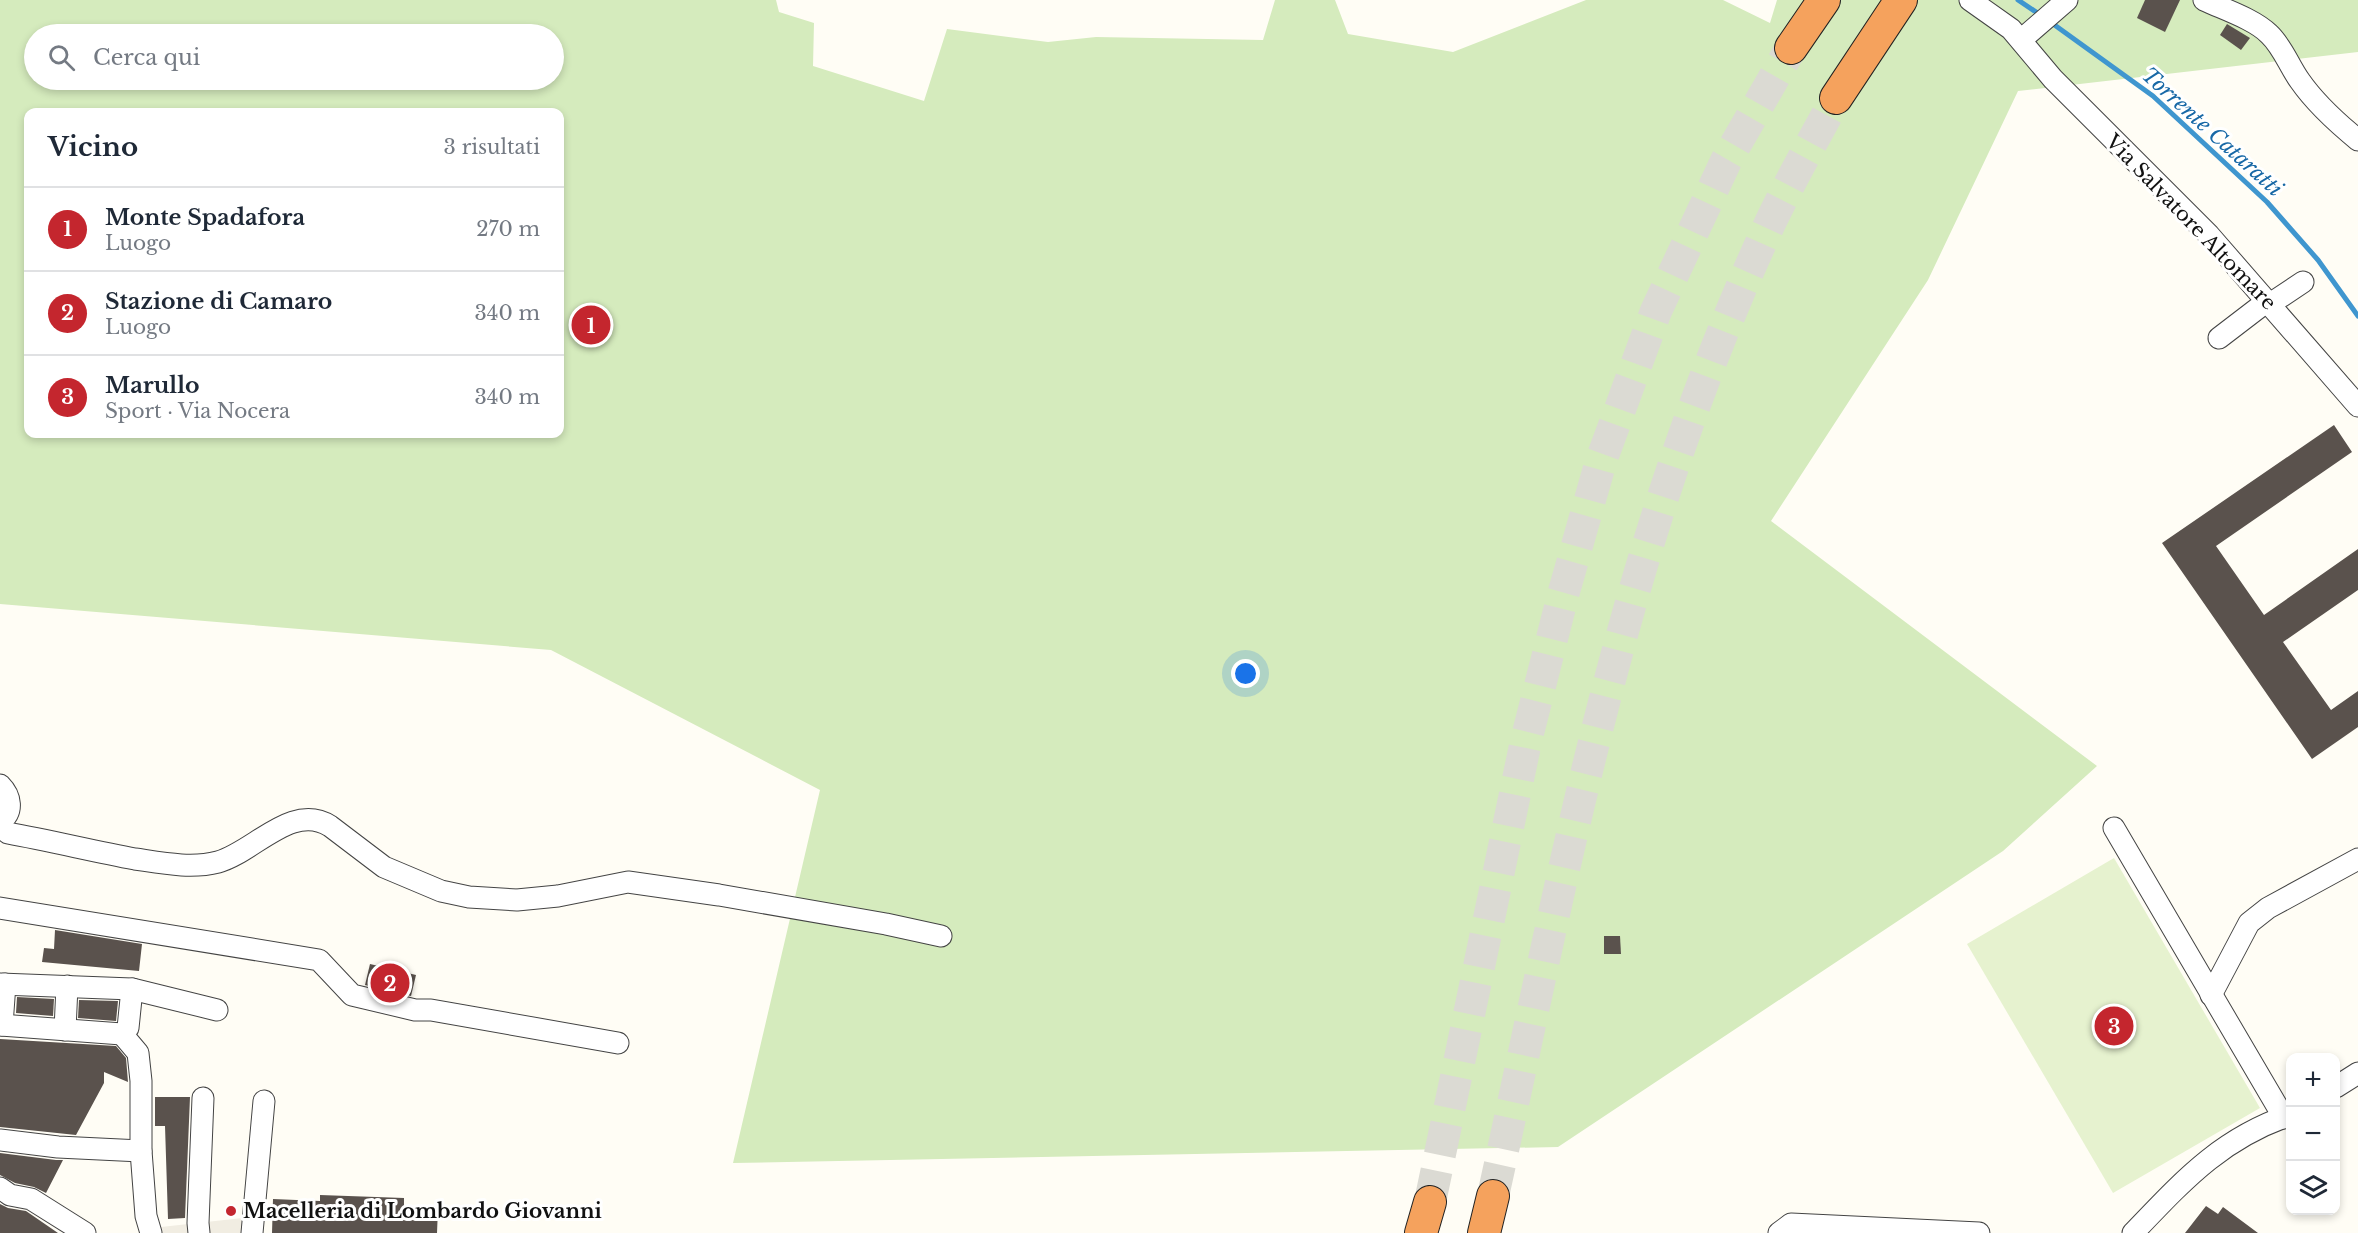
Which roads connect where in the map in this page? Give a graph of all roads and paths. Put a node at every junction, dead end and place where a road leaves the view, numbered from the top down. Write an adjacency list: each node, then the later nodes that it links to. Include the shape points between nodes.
1 (1824, 0): 7 (highway)
2 (1901, 0): 8 (highway)
3 (1970, 0): 6 (street, Via Salvatore Altomare, via 1993,14)
4 (2204, 0): 9 (street, via 2270,34 2316,102)
5 (2065, 2): 6 (street)
6 (2021, 40): 11 (street, Via Salvatore Altomare, via 2053,79 2209,235)
7 (1791, 48)
8 (1836, 98)
9 (2358, 140)
10 (2302, 282): 11 (street)
11 (2268, 303): 12 (street); 13 (street, Via Salvatore Altomare)
12 (2219, 339)
13 (2358, 406)
14 (0, 785): 15 (street, via 10,801)
15 (0, 824): 19 (street, via 8,833 95,852 190,865 228,859 291,822 309,818 323,821 384,867 441,891 469,897 528,899 628,882)
16 (2114, 828): 23 (street)
17 (2358, 860): 23 (street, via 2268,908 2248,923)
18 (0, 908): 28 (street, via 319,960 352,995 415,1010)
19 (940, 936)
20 (3, 984): 21 (street); 25 (street)
21 (67, 986): 22 (street); 26 (street)
22 (132, 989): 24 (street); 27 (street, via 128,1028)
23 (2211, 995): 33 (street)
24 (216, 1010)
25 (1, 1025): 26 (street)
26 (65, 1030): 27 (street)
27 (122, 1034): 36 (street, via 138,1053)
28 (618, 1043)
29 (2358, 1073): 30 (street)
30 (2340, 1084)
31 (203, 1098): 40 (street)
32 (264, 1101): 43 (street)
33 (2286, 1114)
34 (2286, 1116): 48 (street, via 2257,1127 2203,1162)
35 (0, 1140): 36 (street)
36 (141, 1151): 42 (street, via 146,1216)
37 (0, 1188): 41 (street, via 10,1195 31,1199)
38 (1493, 1196): 45 (highway)
39 (1430, 1202): 44 (highway)
40 (198, 1228)
41 (85, 1233)
42 (152, 1233)
43 (252, 1233)
44 (1421, 1233)
45 (1484, 1233)
46 (1779, 1233): 47 (street, via 1791,1224)
47 (1979, 1233)
48 (2133, 1233)

